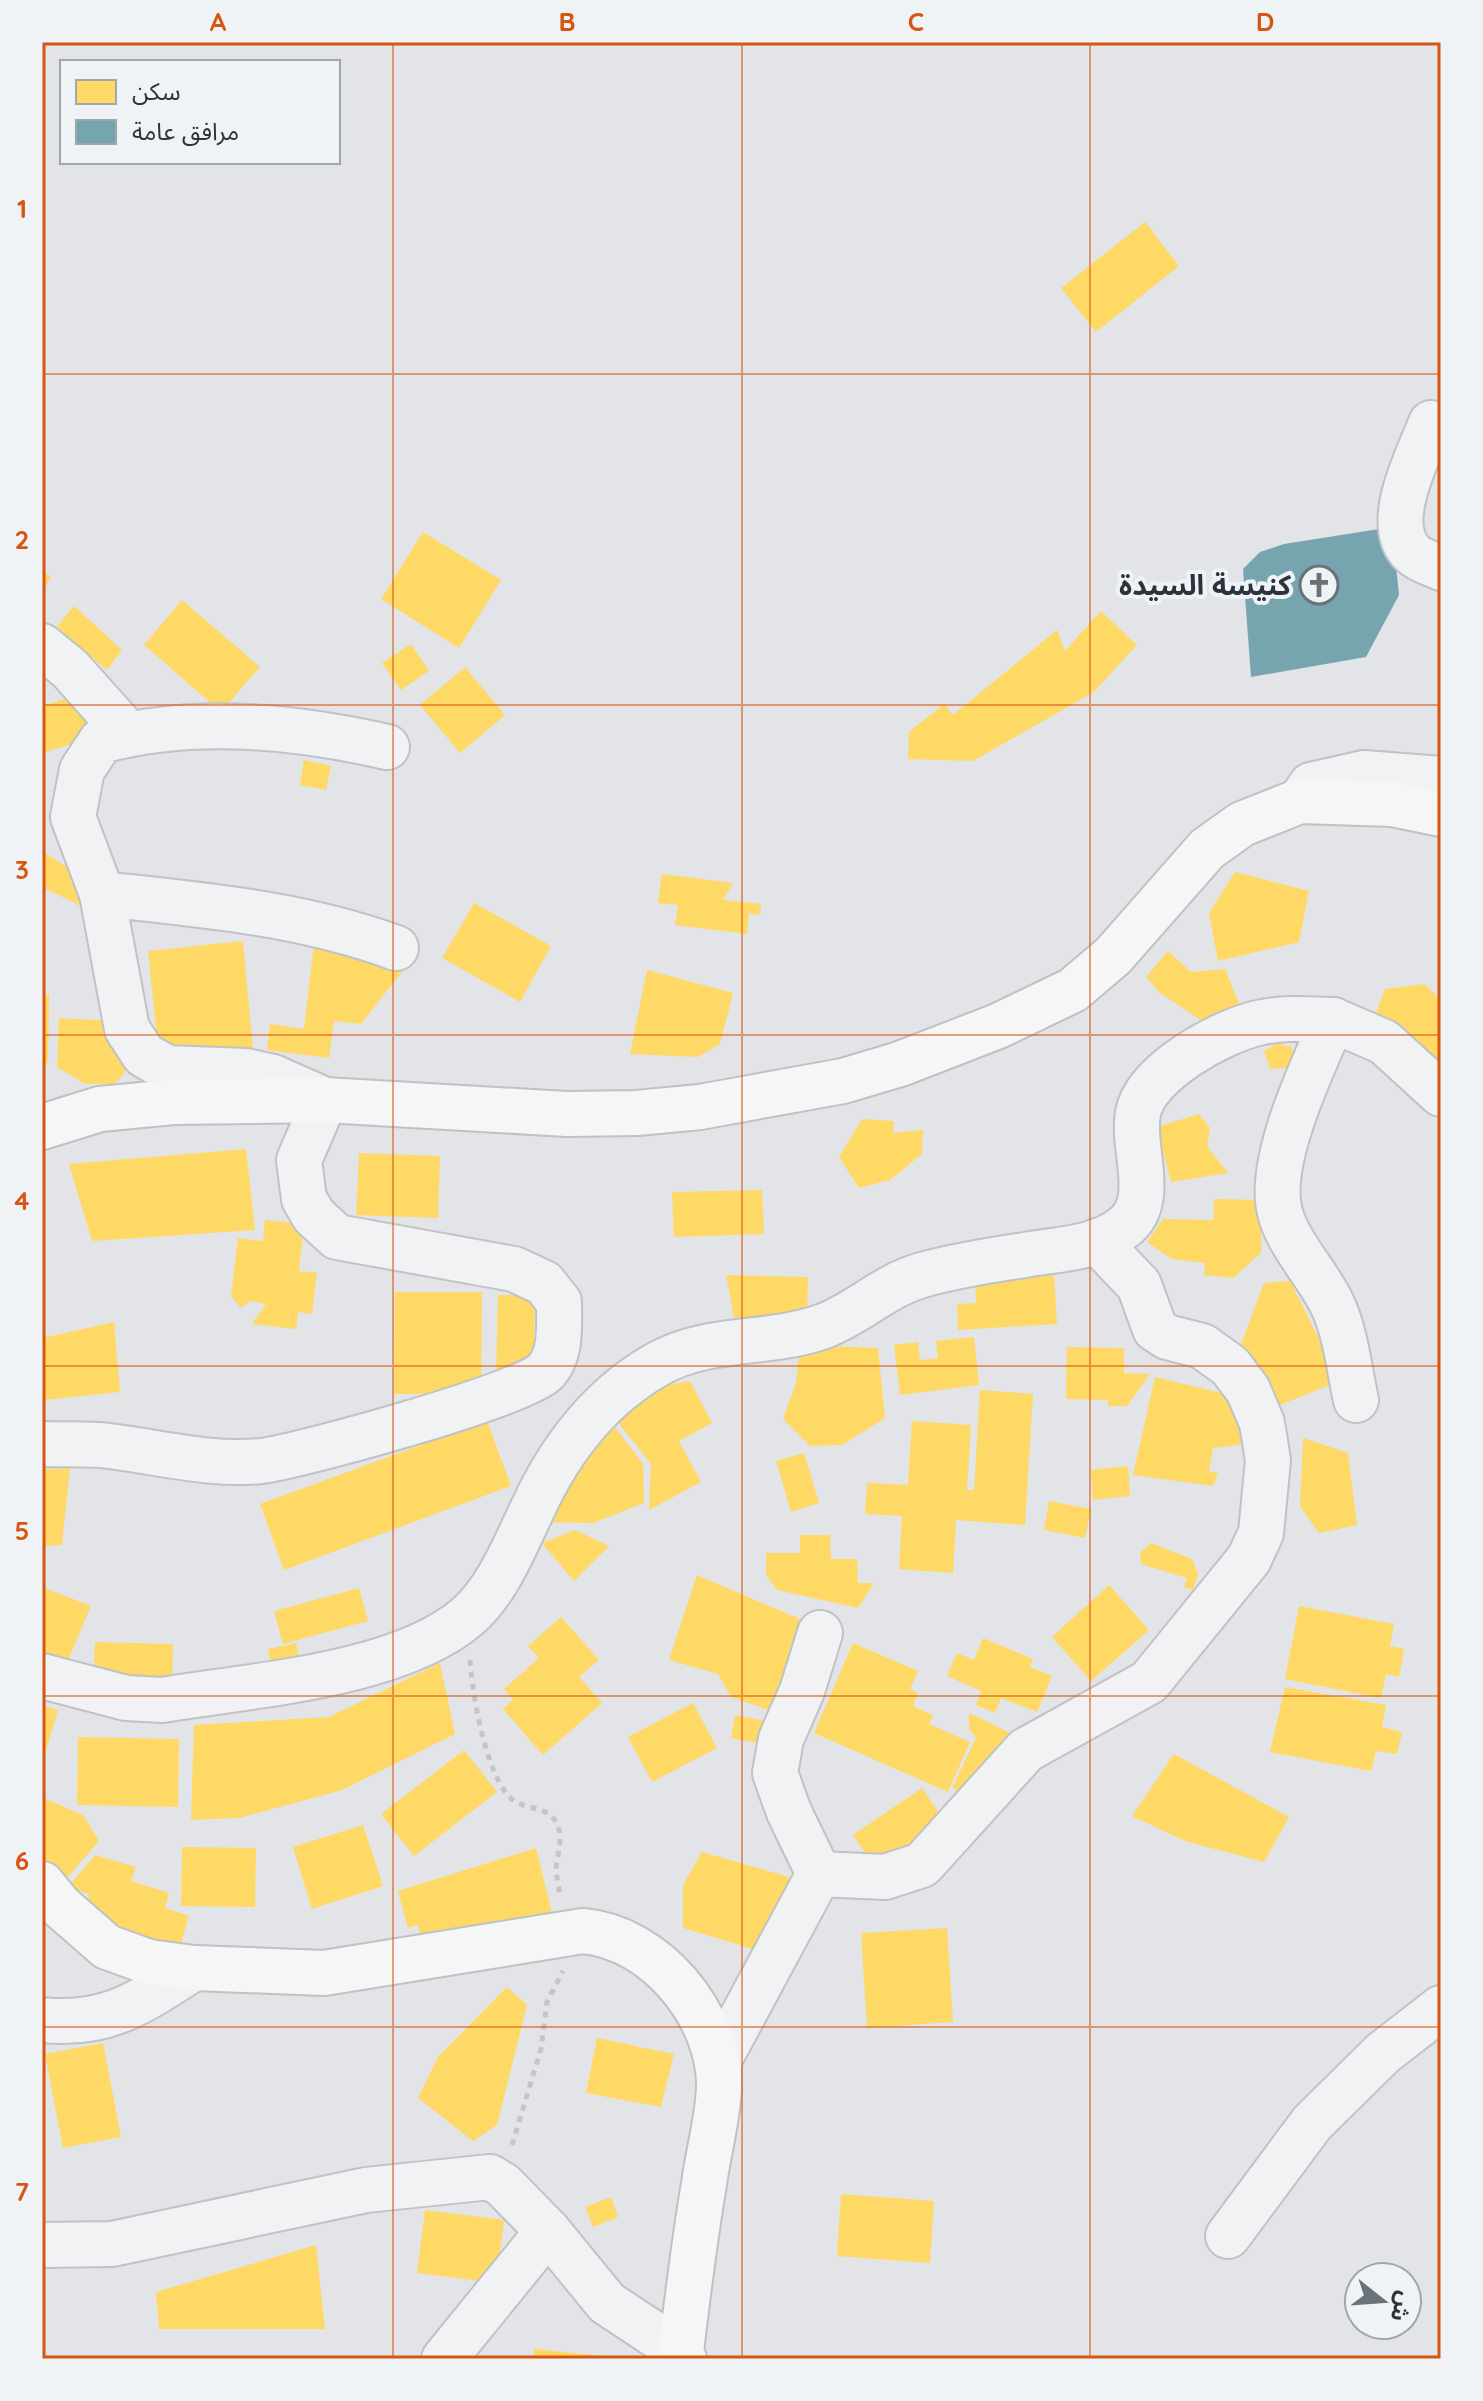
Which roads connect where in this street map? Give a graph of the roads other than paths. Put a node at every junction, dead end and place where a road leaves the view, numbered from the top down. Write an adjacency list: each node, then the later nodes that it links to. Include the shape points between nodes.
1 (1431, 423): 2 (street, via 1399,514 1412,553)
2 (1441, 568)
3 (42, 646): 4 (street)
4 (128, 734): 5 (street, via 271,726); 9 (street, via 101,741 82,770 76,792 73,817)
5 (387, 747)
6 (1441, 779): 7 (street, via 1364,773 1311,785)
7 (1300, 801): 8 (main road, via 1392,804); 13 (main road, via 1242,824 1207,849 1113,956 1073,990 900,1064 843,1081 637,1113)
8 (1441, 814)
9 (102, 894): 10 (street, via 282,914); 13 (street, via 127,1029 144,1055 167,1068 273,1077)
10 (396, 948)
11 (1333, 1020): 12 (street, via 1384,1042); 15 (street, via 1257,1023 1178,1061 1160,1076 1139,1108 1135,1134 1142,1193 1137,1210 1126,1226); 16 (street, via 1291,1127 1279,1177 1279,1208 1332,1304)
12 (1441, 1094)
13 (325, 1100): 14 (main road, via 173,1102 100,1109); 17 (street, via 299,1160 304,1199 314,1216 337,1237 514,1269 544,1283 559,1302 556,1349 547,1371 505,1391 403,1424 259,1461 106,1445)
14 (42, 1127)
15 (1097, 1241): 19 (street, via 923,1275 886,1288 853,1313 820,1327 697,1347 658,1364 592,1413 534,1505 492,1586 468,1616 401,1656 162,1700 126,1698); 20 (street, via 1139,1285 1155,1329 1202,1346 1230,1366 1248,1390 1262,1423 1268,1460 1261,1533 1241,1570 1149,1682 1026,1750 922,1865 885,1877)
16 (1356, 1400)
17 (42, 1444)
18 (820, 1633): 20 (street, via 781,1739 775,1773)
19 (42, 1676)
20 (819, 1874): 25 (street, via 719,2060)
21 (42, 1884): 22 (main road, via 107,1947 149,1962)
22 (194, 1968): 24 (street, via 127,2010 72,2023); 25 (main road, via 324,1973 574,1932 607,1933 645,1952 681,1986 704,2027)
23 (1441, 2008): 27 (street, via 1383,2053 1312,2123)
24 (42, 2020)
25 (719, 2087): 29 (main road)
26 (548, 2231): 28 (street, via 503,2185 478,2177 366,2190 112,2244); 29 (street, via 607,2303); 30 (street)
27 (1228, 2236)
28 (42, 2245)
29 (682, 2357)
30 (444, 2359)

